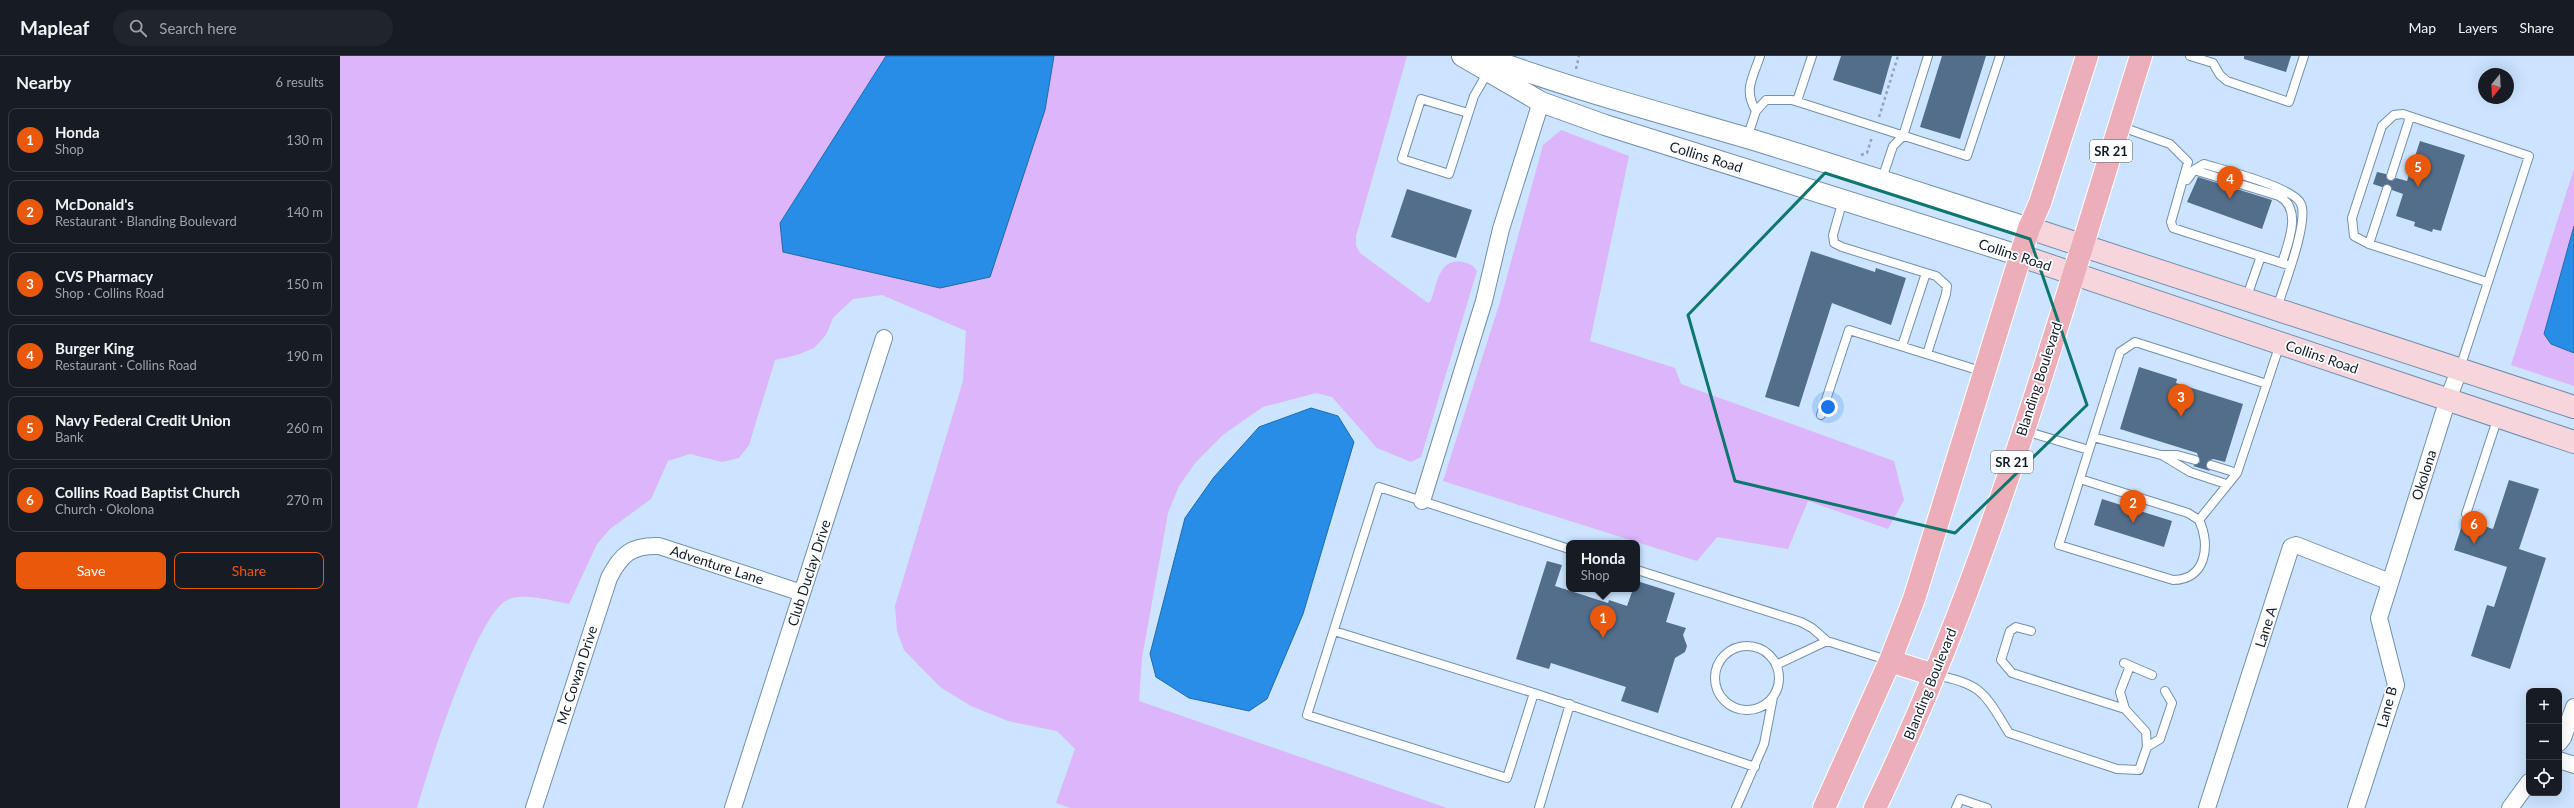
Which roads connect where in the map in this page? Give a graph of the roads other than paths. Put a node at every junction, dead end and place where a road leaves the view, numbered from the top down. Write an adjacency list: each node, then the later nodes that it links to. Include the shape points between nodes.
1 (1462, 56): 11 (street, Collins Road)
2 (1760, 56): 14 (lane, via 1749,92 1749,100)
3 (1812, 56): 12 (lane)
4 (1928, 56): 18 (lane)
5 (2000, 56): 18 (lane, via 1967,156)
6 (2088, 56): 28 (main road, via 2040,203)
7 (2141, 56): 17 (main road, Blanding Boulevard / SR 21)
8 (2190, 56): 10 (lane)
9 (2304, 56): 10 (lane, via 2289,102 2227,81)
10 (2212, 59)
11 (1485, 64): 13 (street, Collins Road); 15 (lane); 19 (street, Collins Road)
12 (1797, 101): 14 (lane, via 1766,100); 18 (lane)
13 (1541, 102): 27 (street, Collins Road, via 1605,125); 61 (street, via 1500,229 1484,301)
14 (1756, 111): 19 (lane)
15 (1468, 113): 15 (lane, via 1421,99 1402,159 1449,174)
16 (2410, 117): 23 (lane); 29 (lane, via 2394,115 2382,126 2352,218 2354,236); 37 (lane, via 2529,156)
17 (2119, 126): 20 (lane); 30 (main road, Blanding Boulevard / SR 21)
18 (1903, 136): 24 (lane, via 1893,146)
19 (1747, 138): 24 (street, Collins Road)
20 (2175, 147): 21 (lane, via 2183,149 2193,160); 25 (lane, via 2189,164)
21 (2204, 164): 22 (lane); 34 (lane, via 2285,191 2298,200 2302,205 2302,221)
22 (2194, 170): 25 (lane); 33 (lane, via 2279,196 2287,201 2293,215)
23 (2391, 176)
24 (1881, 182): 28 (street, Collins Road)
25 (2182, 188): 32 (lane, via 2171,222 2173,228)
26 (2387, 189): 29 (lane)
27 (1843, 199): 31 (street, Collins Road); 35 (lane, via 1833,235 1834,242 1842,247)
28 (2029, 228): 30 (main road, Collins Road); 31 (main road)
29 (2369, 244): 37 (lane)
30 (2082, 245): 36 (main road, Blanding Boulevard / SR 21); 38 (main road, Collins Road)
31 (2021, 256): 36 (main road, Collins Road); 45 (main road)
32 (2261, 256): 33 (lane); 38 (lane)
33 (2282, 263): 34 (lane)
34 (2291, 266): 39 (lane)
35 (1926, 273): 42 (lane); 43 (lane, via 1936,276 1946,286 1946,294)
36 (2073, 274): 41 (main road, Collins Road); 51 (main road, Blanding Boulevard / SR 21)
37 (2487, 282): 44 (lane)
38 (2246, 299): 39 (main road, Collins Road)
39 (2277, 309): 44 (main road, Collins Road)
40 (884, 338): 68 (street, Club Duclay Drive)
41 (2281, 344): 46 (lane); 47 (main road, Collins Road)
42 (1902, 346): 43 (lane); 49 (lane, via 1849,330)
43 (1927, 354): 45 (lane)
44 (2460, 368): 47 (street, Okolona); 48 (main road, Collins Road)
45 (1985, 372): 72 (main road, via 1916,591)
46 (2267, 384): 52 (lane, via 2135,342 2120,352); 58 (lane)
47 (2448, 400): 50 (main road, Collins Road); 67 (street, Okolona)
48 (2574, 407)
49 (1821, 415)
50 (2498, 416): 53 (main road, Collins Road); 62 (lane)
51 (2022, 430): 54 (lane); 74 (main road, Blanding Boulevard / SR 21, via 1970,582)
52 (2093, 437): 54 (lane); 55 (lane)
53 (2574, 442)
54 (2089, 450): 59 (lane)
55 (2161, 455): 56 (lane, via 2178,455); 60 (lane, via 2190,472)
56 (2195, 460)
57 (2211, 465): 58 (lane)
58 (2237, 473): 60 (lane)
59 (2080, 479): 63 (lane, via 2188,513); 63 (lane, via 2059,545 2141,572 2182,580 2195,573 2206,554 2205,538)
60 (2226, 484): 63 (lane)
61 (1422, 501): 64 (lane); 69 (lane, via 1379,487)
62 (2466, 514)
63 (2199, 520)
64 (1566, 547)
65 (632, 550): 68 (street, Adventure Lane, via 642,546 659,546); 88 (street, Mc Cowan Drive, via 619,561 609,578)
66 (1640, 571): 71 (lane, via 1801,622)
67 (2390, 582): 96 (street, Lane A, via 2296,545 2291,547); 97 (street, Lane B, via 2379,618 2396,684)
68 (802, 593): 89 (street, Club Duclay Drive)
69 (1334, 631): 77 (lane); 77 (lane, via 1307,715 1507,778)
70 (2030, 632): 81 (lane, via 2016,627 2010,631 2001,660 2012,673)
71 (1827, 641): 72 (lane); 73 (lane)
72 (1890, 661): 74 (main road); 92 (main road)
73 (1776, 665): 78 (lane, via 1779,679); 78 (lane, via 1768,654 1760,649 1742,646 1720,660 1715,676 1718,693 1730,705 1738,708 1757,708)
74 (1934, 675): 83 (lane, via 1959,680 1985,695 2009,734 2117,769 2139,770); 93 (main road, Blanding Boulevard / SR 21, via 1910,736)
75 (2152, 675): 81 (lane, via 2127,664 2120,692)
76 (2165, 691): 83 (lane, via 2172,703 2160,739)
77 (1534, 693): 79 (lane)
78 (1773, 697): 86 (lane, via 1767,734)
79 (1570, 704): 86 (lane); 90 (lane)
80 (2574, 706): 82 (street)
81 (2125, 708): 83 (lane, via 2146,732)
82 (2562, 739)
83 (2147, 747)
84 (2562, 761): 85 (street)
85 (2574, 765)
86 (1755, 767): 91 (lane)
87 (2526, 786): 98 (street)
88 (534, 808)
89 (733, 808)
90 (1539, 808)
91 (1736, 808)
92 (1824, 808)
93 (1875, 808)
94 (1956, 808): 95 (lane, via 1960,799)
95 (1987, 808)
96 (2207, 808)
97 (2356, 808)
98 (2510, 808)

